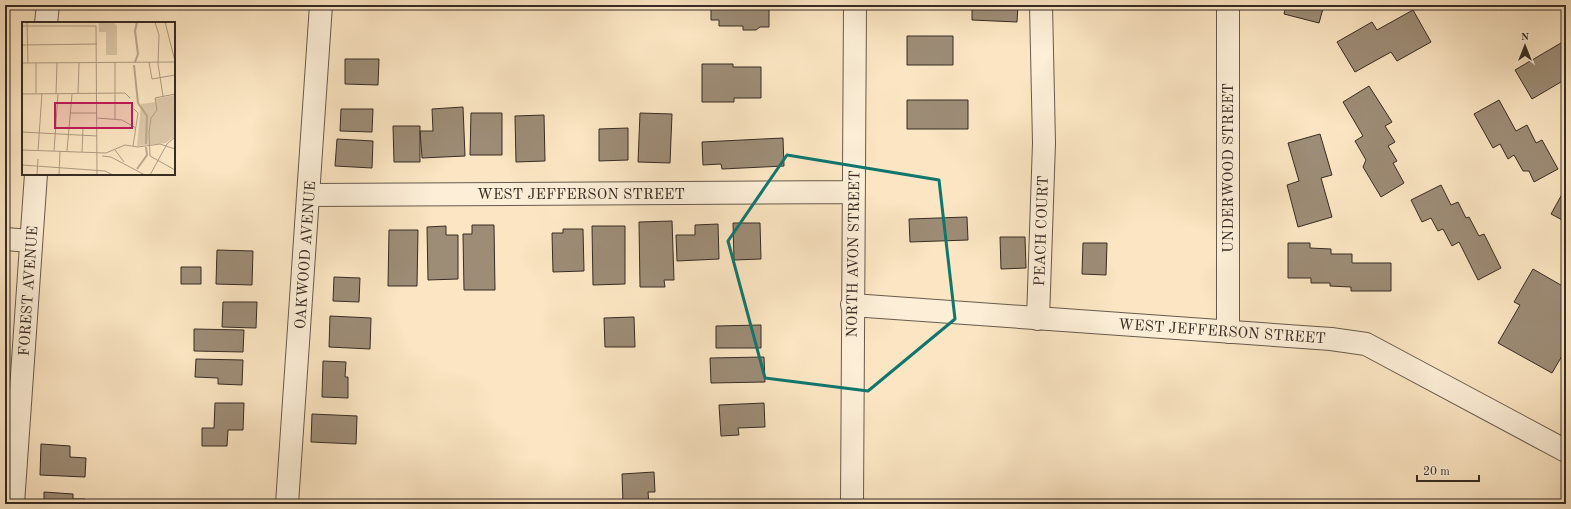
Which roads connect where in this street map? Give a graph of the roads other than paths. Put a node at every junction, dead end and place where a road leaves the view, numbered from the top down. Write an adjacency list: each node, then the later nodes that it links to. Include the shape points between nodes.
1 (48, 5): 6 (street)
2 (321, 5): 9 (street, OAKWOOD AVENUE)
3 (855, 5): 8 (street, NORTH AVON STREET)
4 (1041, 5): 13 (street, PEACH COURT, via 1044,143)
5 (1228, 5): 14 (street, UNDERWOOD STREET)
6 (46, 22)
7 (36, 175): 11 (street, FOREST AVENUE)
8 (854, 192): 9 (street, WEST JEFFERSON STREET); 12 (street, NORTH AVON STREET)
9 (309, 195): 17 (street, OAKWOOD AVENUE)
10 (5, 239): 11 (street)
11 (31, 241): 16 (street, FOREST AVENUE)
12 (852, 305): 13 (street, WEST JEFFERSON STREET); 18 (street, NORTH AVON STREET)
13 (1038, 319): 14 (street, WEST JEFFERSON STREET)
14 (1228, 332): 15 (street, WEST JEFFERSON STREET, via 1366,344)
15 (1566, 451)
16 (13, 504)
17 (287, 504)
18 (852, 504)

